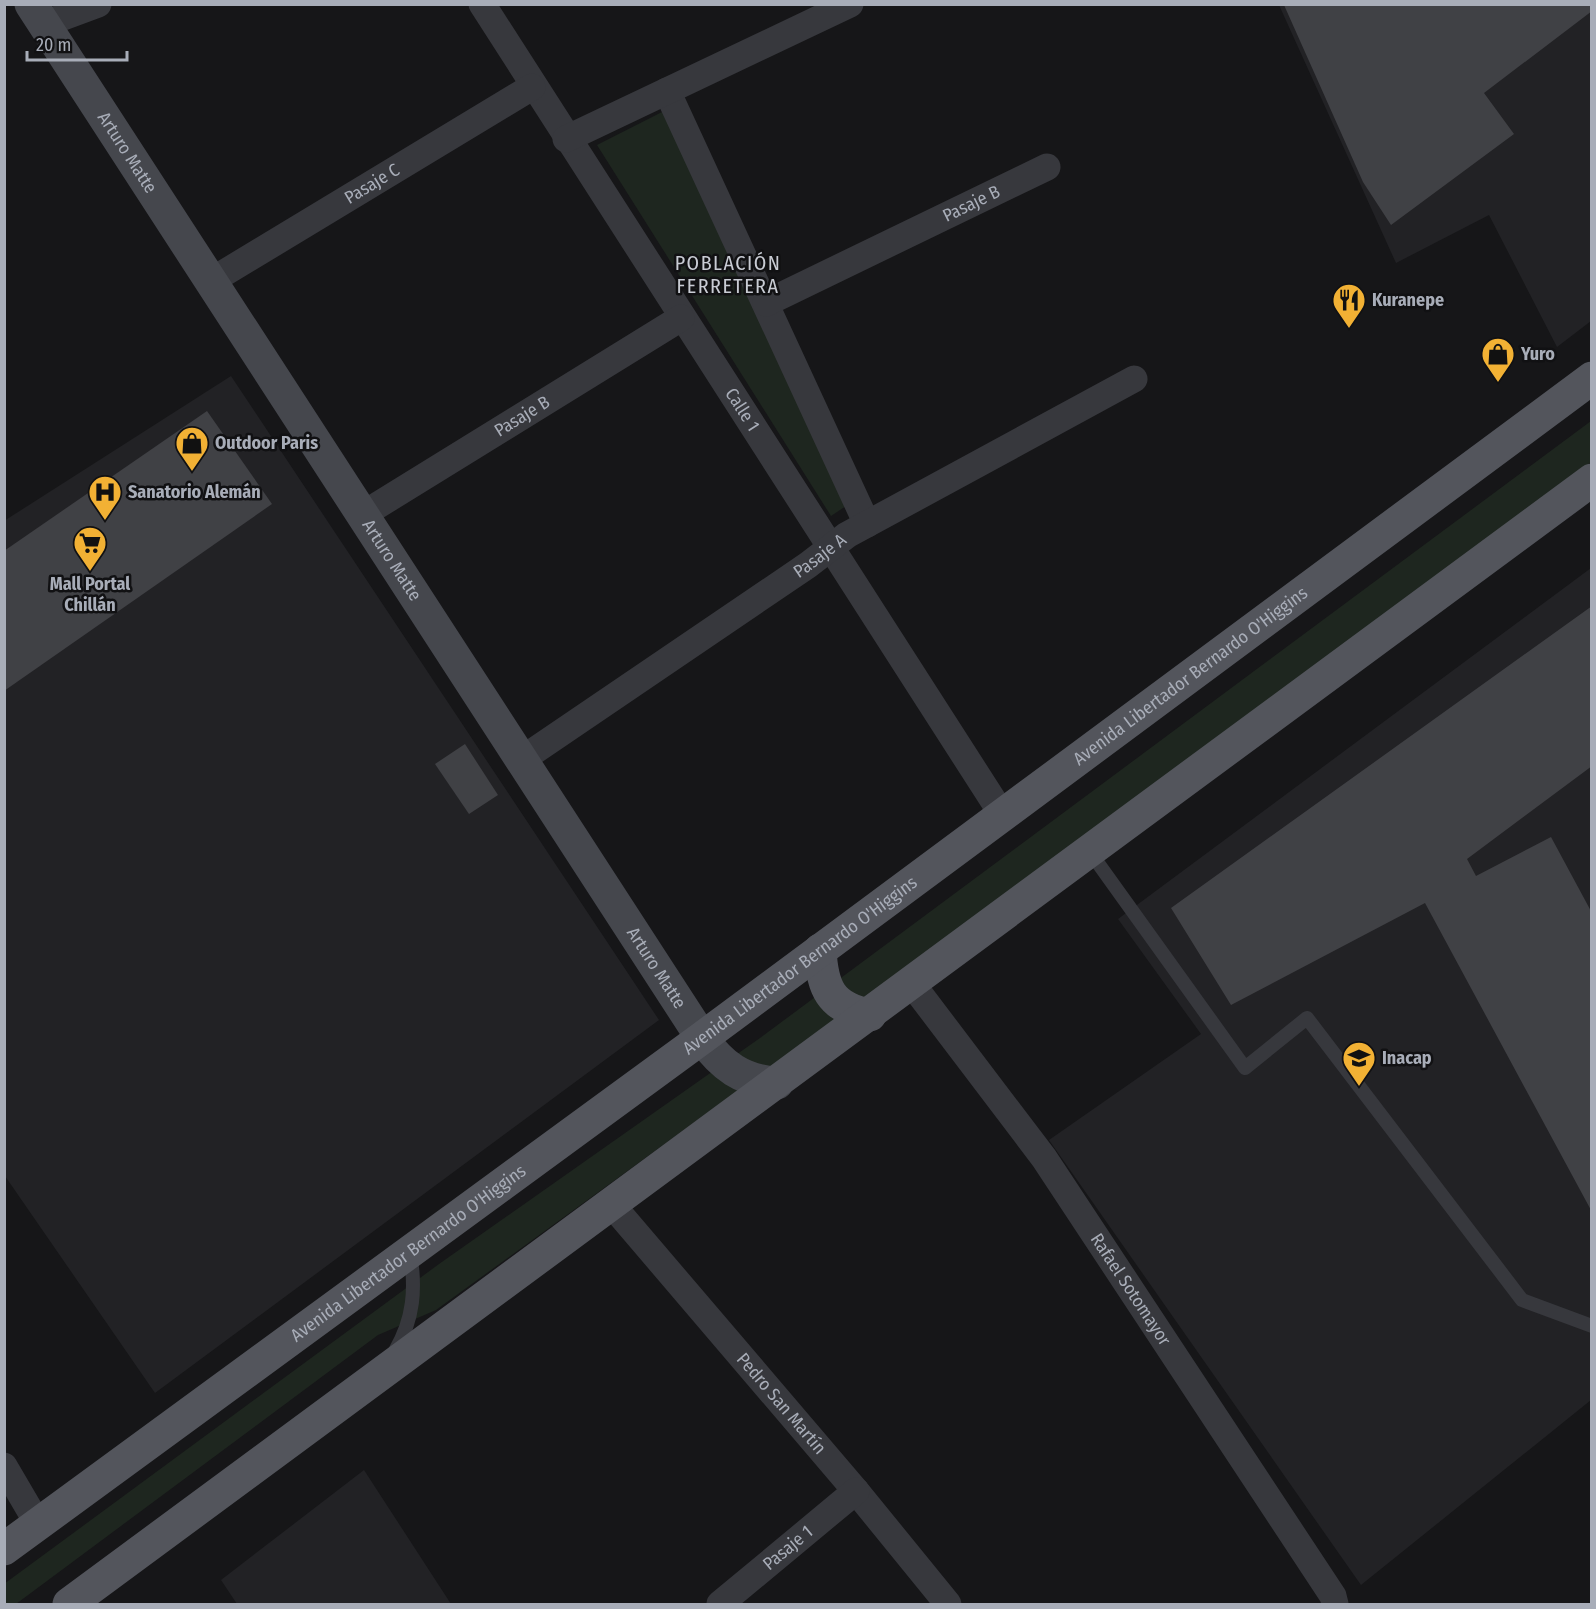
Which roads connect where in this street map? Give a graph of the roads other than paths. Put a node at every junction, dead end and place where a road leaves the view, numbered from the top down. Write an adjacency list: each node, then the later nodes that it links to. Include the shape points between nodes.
1 (98, 4): 4 (street)
2 (482, 4): 5 (street, Calle 1)
3 (850, 4): 6 (street)
4 (37, 14): 9 (street, Arturo Matte)
5 (532, 87): 7 (street, Calle 1); 9 (street, Pasaje C)
6 (667, 91): 7 (street); 10 (street)
7 (566, 139): 11 (street, Calle 1)
8 (1047, 167): 10 (street, Pasaje B)
9 (211, 281): 15 (street, Arturo Matte)
10 (766, 303): 16 (street)
11 (681, 318): 15 (street, Pasaje B); 17 (street, Calle 1)
12 (1592, 378): 19 (main road, Avenida Libertador Bernardo O'Higgins)
13 (1134, 379): 16 (street, Pasaje A)
14 (1592, 480): 20 (main road)
15 (362, 514): 18 (street, Arturo Matte)
16 (867, 524): 17 (street, Pasaje A)
17 (830, 548): 18 (street, Pasaje A); 19 (street, Calle 1)
18 (521, 760): 24 (street, Arturo Matte)
19 (1002, 814): 21 (main road, Avenida Libertador Bernardo O'Higgins)
20 (1090, 852): 22 (main road); 28 (lane, via 1245,1068 1307,1018 1522,1300)
21 (820, 950): 23 (main road, via 821,971 832,997 843,1007); 24 (main road, Avenida Libertador Bernardo O'Higgins)
22 (912, 984): 23 (main road); 37 (street, Rafael Sotomayor, via 1044,1158 1333,1596)
23 (870, 1015): 25 (main road)
24 (702, 1038): 25 (street, Arturo Matte, via 724,1065 736,1073); 27 (main road, Avenida Libertador Bernardo O'Higgins)
25 (777, 1083): 26 (main road)
26 (612, 1205): 29 (main road); 31 (street, Pedro San Martín)
27 (410, 1251): 29 (lane, via 414,1279 410,1319 402,1340); 32 (main road, Avenida Libertador Bernardo O'Higgins)
28 (1592, 1326)
29 (377, 1378): 34 (main road)
30 (4, 1466): 32 (street)
31 (856, 1491): 35 (street, Pasaje 1); 36 (street, Pedro San Martín)
32 (38, 1524): 33 (main road, Avenida Libertador Bernardo O'Higgins)
33 (4, 1549)
34 (69, 1605)
35 (720, 1605)
36 (948, 1605)
37 (1335, 1605)

